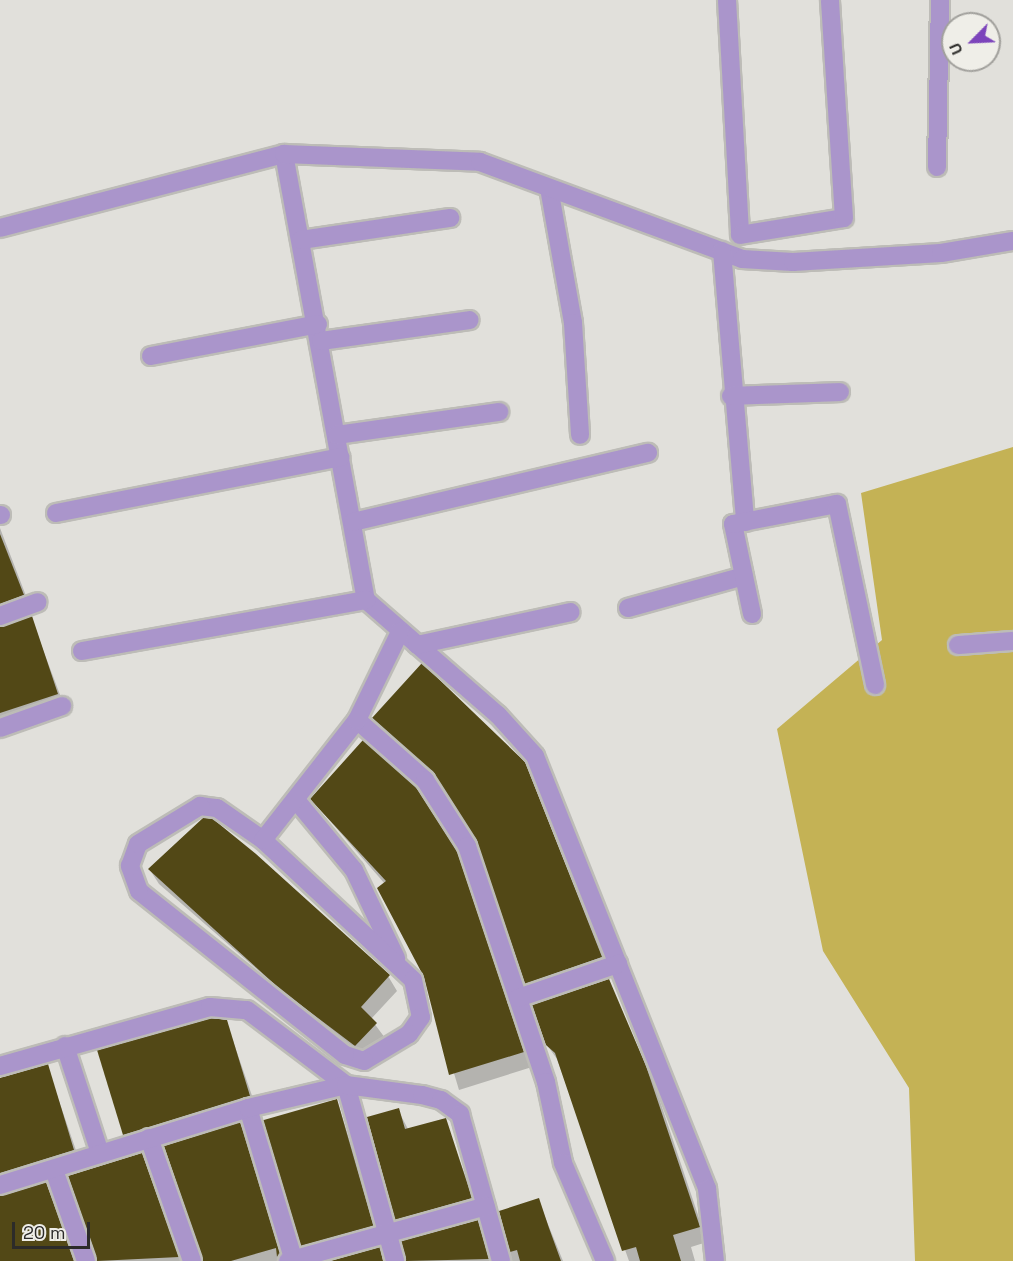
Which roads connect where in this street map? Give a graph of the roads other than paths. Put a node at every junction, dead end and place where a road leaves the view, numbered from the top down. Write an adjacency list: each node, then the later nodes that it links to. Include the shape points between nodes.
1 (727, 0): 2 (street, via 740,235 844,218)
2 (830, 0)
3 (940, 0): 5 (street)
4 (284, 154): 6 (street, via 480,162); 8 (street); 9 (street)
5 (937, 167)
6 (549, 188): 11 (street); 19 (street, via 573,324)
7 (450, 218): 9 (street)
8 (0, 228)
9 (301, 240): 13 (street)
10 (1013, 241): 11 (street, via 941,253 793,262 742,259)
11 (722, 251): 16 (street)
12 (470, 320): 13 (street)
13 (320, 332): 14 (street); 18 (street)
14 (151, 356)
15 (840, 392): 16 (street)
16 (731, 396): 24 (street)
17 (499, 412): 18 (street)
18 (337, 435): 21 (street)
19 (580, 435)
20 (648, 453): 23 (street)
21 (341, 457): 22 (street); 23 (street)
22 (56, 513)
23 (353, 522): 26 (street)
24 (745, 522): 25 (street, via 733,524); 37 (street, via 837,504)
25 (744, 576): 28 (street); 30 (street)
26 (366, 600): 32 (street); 36 (street)
27 (38, 602): 31 (street)
28 (628, 608)
29 (571, 612): 34 (street)
30 (752, 614)
31 (0, 616)
32 (400, 632): 34 (street); 39 (street)
33 (1013, 641): 35 (street)
34 (417, 645): 43 (street, via 498,715 535,756)
35 (958, 645)
36 (82, 651)
37 (875, 685)
38 (62, 706): 40 (street)
39 (357, 720): 41 (street); 45 (street, via 425,780 467,846)
40 (0, 728)
41 (296, 800): 42 (street); 44 (street, via 354,870)
42 (263, 840): 44 (street); 44 (street, via 217,808 187,810 138,844 132,877 139,891 355,1060 372,1057 409,1034 421,1017 420,996)
43 (618, 964): 45 (street); 62 (street, via 707,1189)
44 (401, 968)
45 (518, 998): 61 (street, via 546,1082 563,1163)
46 (65, 1046): 47 (street); 48 (street, via 228,1006 247,1010); 51 (street)
47 (0, 1066)
48 (346, 1085): 49 (street); 54 (street, via 451,1105 465,1126); 55 (street)
49 (248, 1108): 50 (street); 56 (street)
50 (150, 1138): 51 (street); 58 (street)
51 (100, 1153): 52 (street)
52 (54, 1170): 53 (street); 57 (street)
53 (0, 1185)
54 (486, 1206): 55 (street); 60 (street)
55 (386, 1232): 56 (street); 59 (street)
56 (292, 1260)
57 (86, 1261)
58 (192, 1261)
59 (395, 1261)
60 (501, 1261)
61 (605, 1261)
62 (715, 1261)

